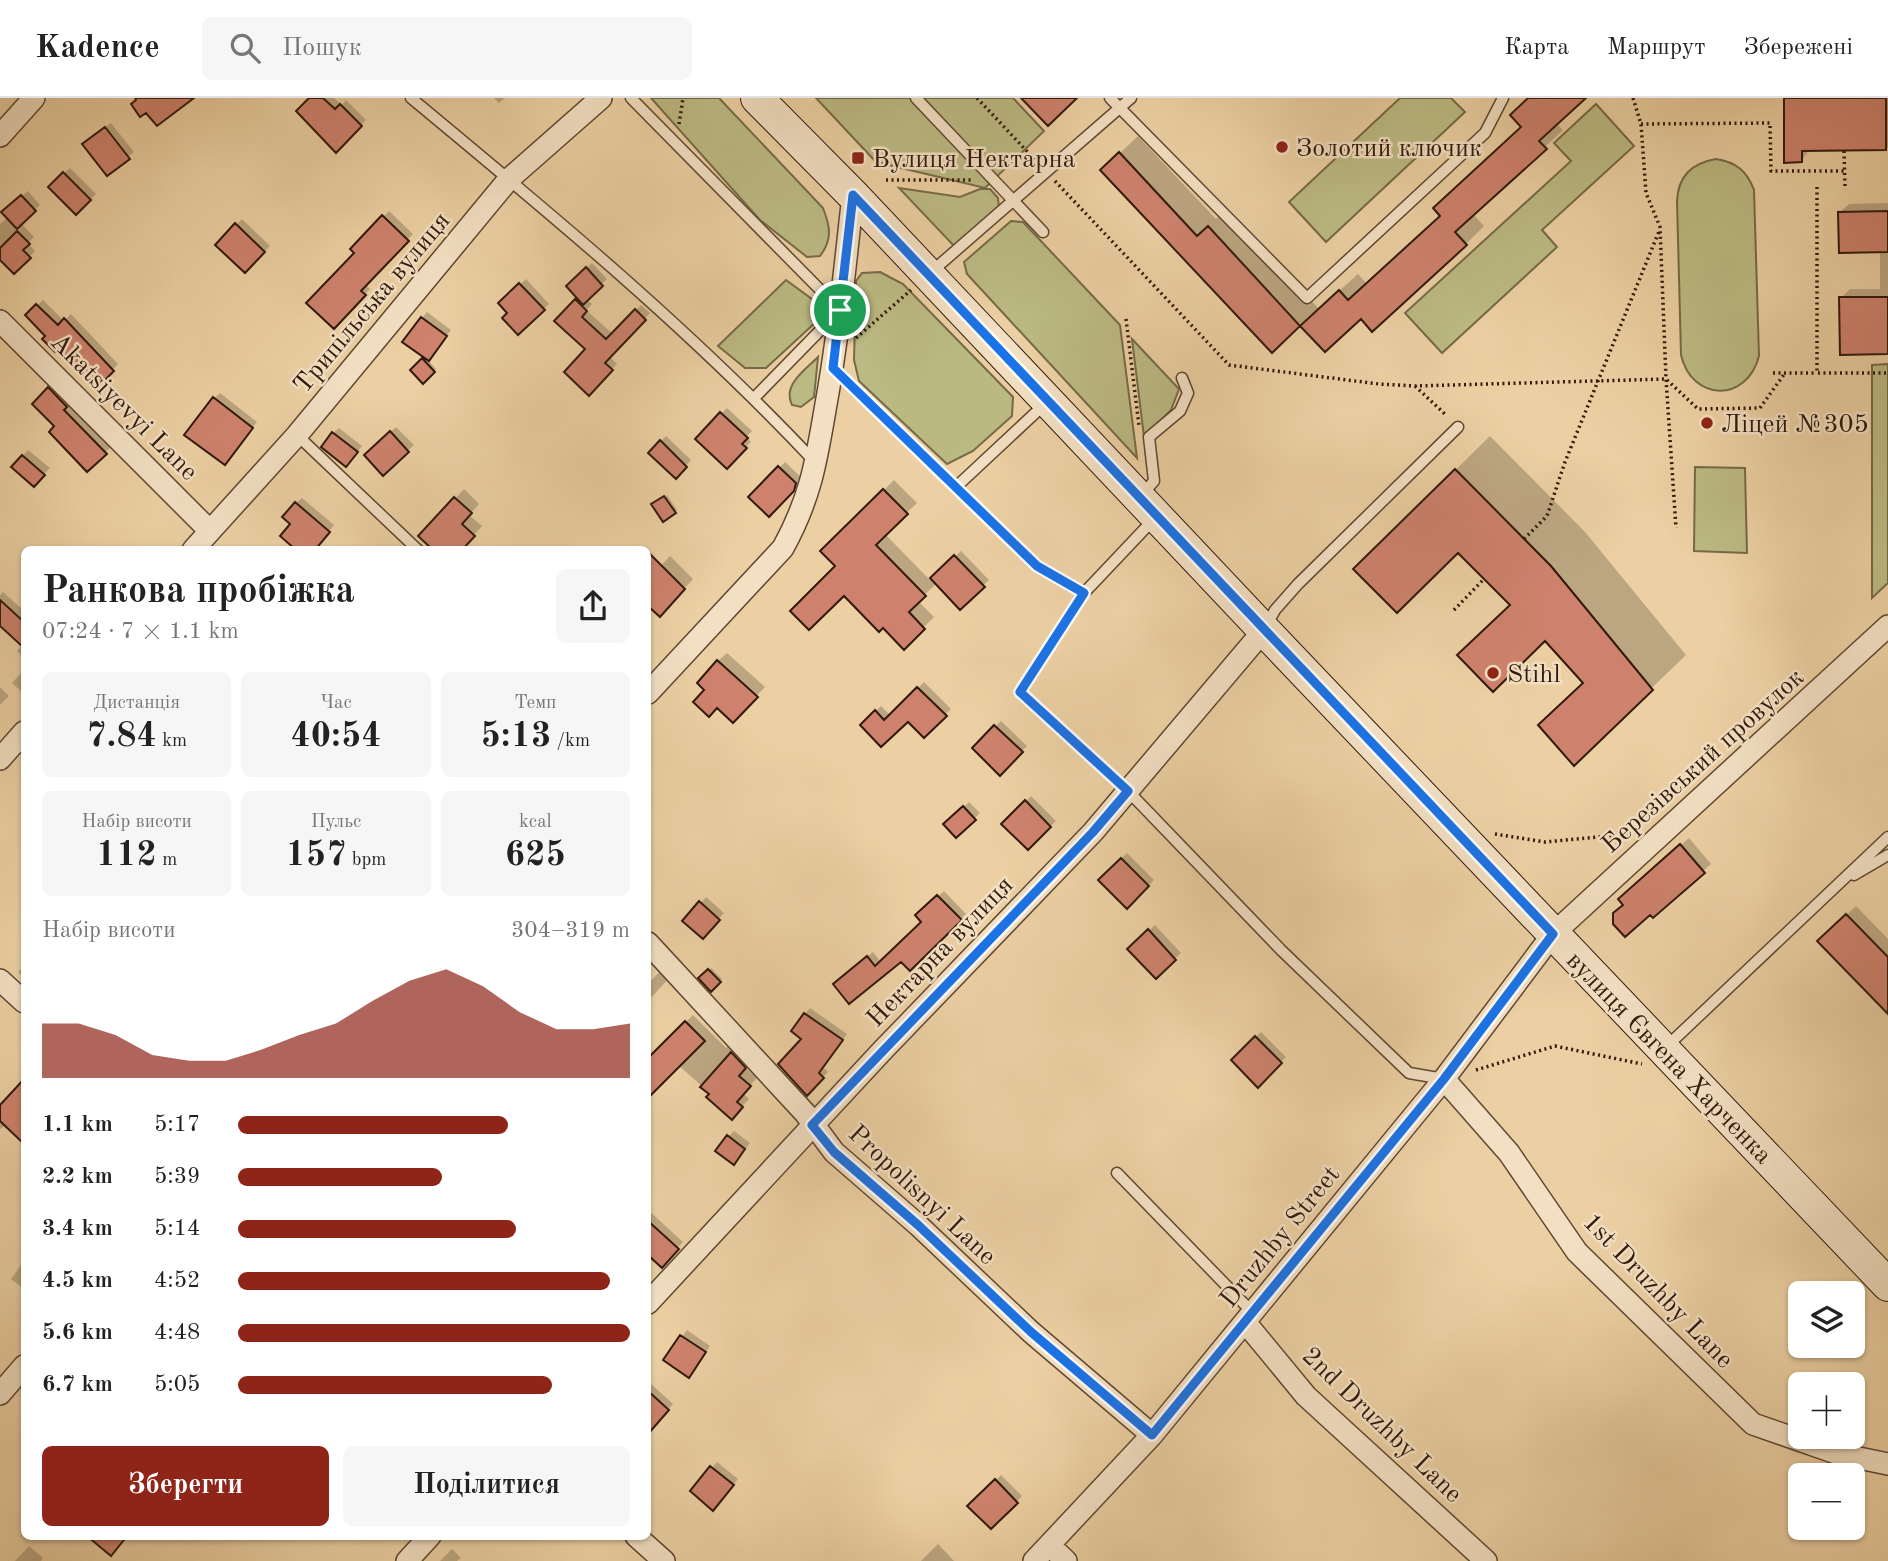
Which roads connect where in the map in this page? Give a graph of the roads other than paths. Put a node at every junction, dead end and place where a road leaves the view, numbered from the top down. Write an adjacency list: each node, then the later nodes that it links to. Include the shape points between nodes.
1 (34, 98): 11 (street)
2 (411, 98): 12 (lane)
3 (601, 98): 12 (street, Трипільська вулиця)
4 (631, 98): 17 (lane)
5 (757, 98): 13 (main road, вулиця Євгена Харченка)
6 (916, 98): 14 (lane)
7 (1111, 98): 10 (lane)
8 (1131, 98): 10 (lane)
9 (1503, 98): 10 (lane, via 1485,133 1307,298)
10 (1120, 108): 14 (lane)
11 (0, 136)
12 (509, 179): 21 (lane); 24 (street, Трипільська вулиця)
13 (853, 195): 16 (main road, вулиця Євгена Харченка); 17 (street)
14 (1013, 201): 15 (lane); 16 (lane)
15 (1043, 232)
16 (928, 275): 22 (main road, вулиця Євгена Харченка)
17 (840, 310): 19 (street); 21 (lane)
18 (0, 321): 28 (street, Akatsiyevyi Lane)
19 (834, 362): 25 (street); 26 (lane)
20 (1182, 378): 27 (lane, via 1188,393 1180,411 1149,437 1154,481)
21 (755, 397): 25 (lane)
22 (1048, 401): 26 (lane); 27 (main road, вулиця Євгена Харченка)
23 (1458, 427): 33 (lane, via 1298,584)
24 (297, 435): 28 (street, Трипільська вулиця); 30 (lane)
25 (816, 463): 34 (street, via 802,511 783,548)
26 (956, 487): 31 (lane, via 1037,566)
27 (1148, 507): 31 (lane); 33 (main road, вулиця Євгена Харченка)
28 (210, 531): 29 (street, Трипільська вулиця)
29 (197, 546)
30 (414, 546)
31 (1084, 593): 37 (lane, via 1020,692)
32 (1888, 626): 41 (street, Березівський провулок)
33 (1264, 631): 37 (street, Нектарна вулиця); 41 (main road, вулиця Євгена Харченка)
34 (651, 690)
35 (21, 735): 36 (street)
36 (0, 758)
37 (1128, 791): 46 (lane, via 1281,950 1409,1073); 47 (street, Нектарна вулиця)
38 (1888, 837): 40 (lane)
39 (1888, 855): 40 (lane)
40 (1837, 885): 45 (lane)
41 (1553, 934): 45 (main road, вулиця Євгена Харченка); 46 (street, Druzhby Street)
42 (651, 946): 47 (street, Propolisnyi Lane)
43 (0, 980): 44 (street)
44 (21, 999)
45 (1650, 1052): 49 (main road, вулиця Євгена Харченка)
46 (1444, 1079): 51 (street, Druzhby Street); 55 (street, 1st Druzhby Lane, via 1509,1153 1577,1252 1753,1424 1839,1454)
47 (812, 1125): 50 (street, Нектарна вулиця); 54 (street, Propolisnyi Lane, via 834,1152 1031,1332)
48 (1117, 1173): 51 (lane)
49 (1888, 1285)
50 (651, 1300)
51 (1249, 1317): 54 (street, Druzhby Street); 63 (street, 2nd Druzhby Lane, via 1306,1396)
52 (21, 1370): 53 (street)
53 (0, 1394)
54 (1152, 1435): 58 (street, Druzhby Street)
55 (1888, 1465)
56 (426, 1540): 59 (street)
57 (640, 1540): 60 (street)
58 (1049, 1545): 61 (street, Druzhby Street); 62 (street)
59 (407, 1561)
60 (664, 1561)
61 (1034, 1561)
62 (1066, 1561)
63 (1486, 1561)

